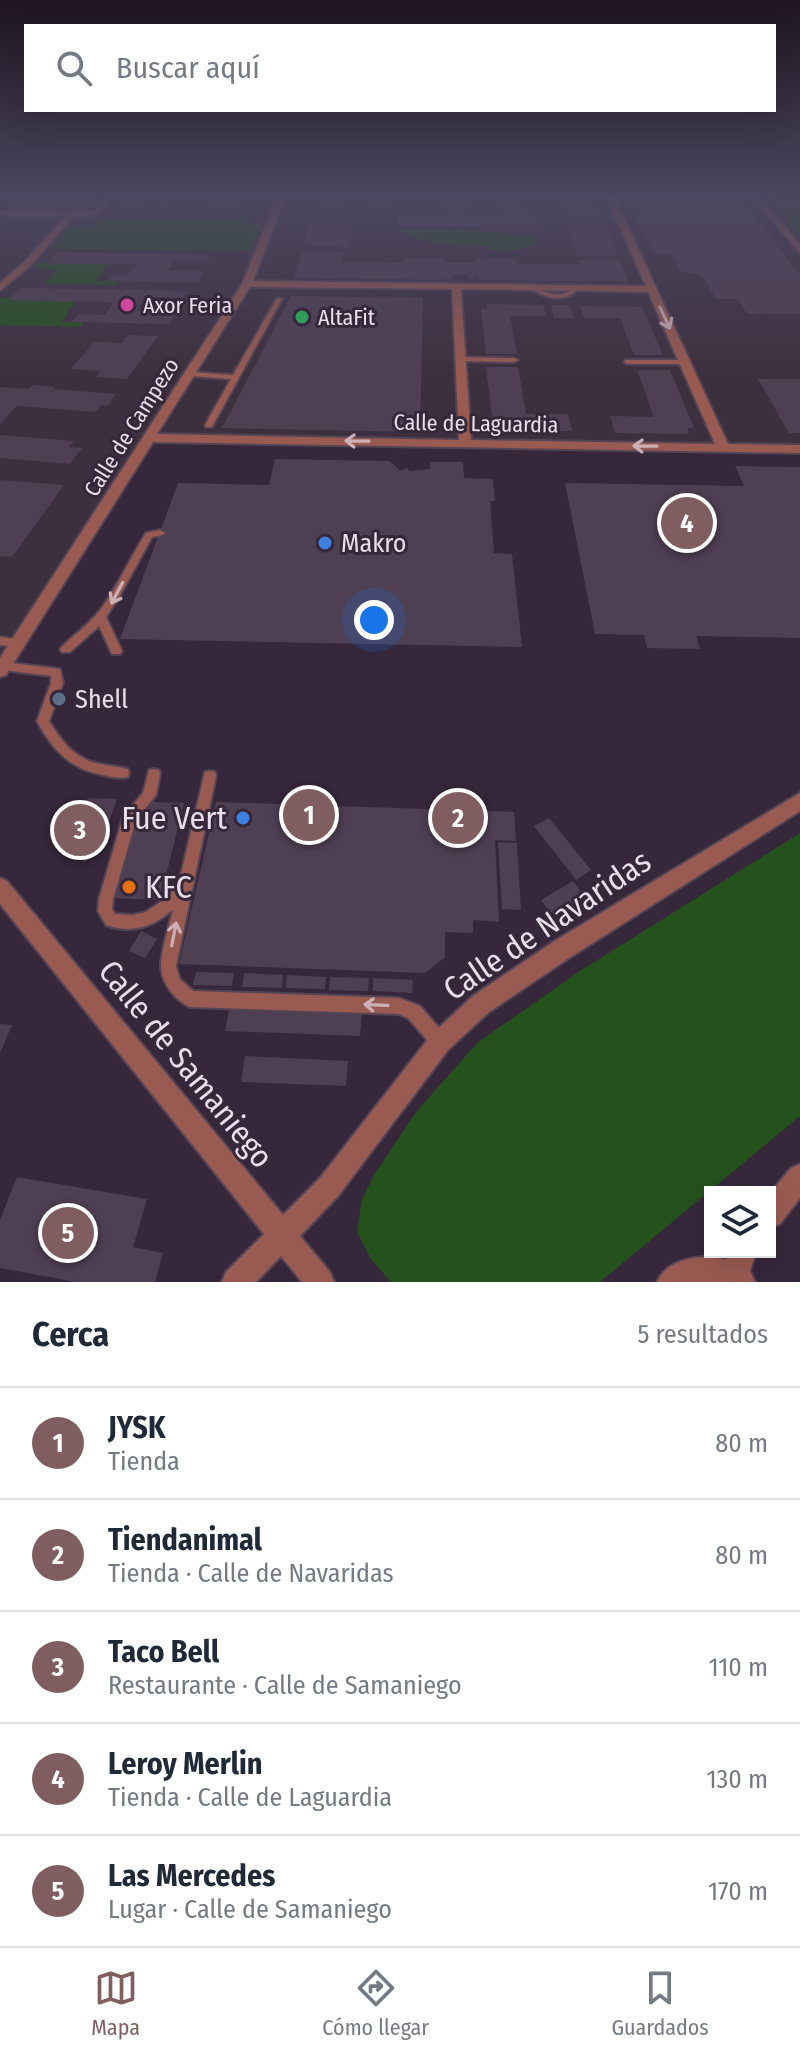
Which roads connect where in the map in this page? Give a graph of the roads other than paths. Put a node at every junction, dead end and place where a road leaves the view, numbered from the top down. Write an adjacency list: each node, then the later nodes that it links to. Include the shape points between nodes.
1 (34, 256): 6 (street)
2 (258, 256): 4 (street, Calle de Campezo)
3 (637, 256): 7 (street)
4 (247, 284): 5 (street); 13 (street, Calle de Campezo)
5 (456, 287): 7 (street); 9 (street)
6 (0, 288)
7 (652, 289): 12 (street, one-way to 12)
8 (279, 299): 14 (lane)
9 (460, 359): 10 (lane); 17 (street)
10 (514, 360)
11 (628, 362): 12 (lane)
12 (686, 362): 18 (street)
13 (190, 374): 14 (lane); 16 (street, Calle de Campezo)
14 (236, 377): 15 (lane)
15 (209, 425)
16 (151, 438): 17 (street, Calle de Laguardia, one-way to 16); 23 (street, Calle de Campezo)
17 (465, 443): 18 (street, Calle de Laguardia, one-way to 17)
18 (723, 447): 19 (street, Calle de Laguardia)
19 (800, 449)
20 (160, 533): 21 (lane, one-way to 21, via 149,535)
21 (102, 619): 24 (lane); 25 (lane)
22 (0, 641): 23 (lane)
23 (18, 643): 26 (street, Calle de Campezo)
24 (66, 649)
25 (116, 651)
26 (2, 669): 27 (lane, via 56,672 43,721 54,742 78,764)
27 (123, 773)
28 (154, 774): 31 (lane, via 149,795 130,817 105,911 111,920 141,923 154,919)
29 (210, 776): 31 (lane)
30 (800, 801): 33 (street, Calle de Navaridas, via 561,950 481,1004)
31 (184, 887): 33 (lane, one-way to 31, via 414,1012 399,1006 190,999 174,984 168,966)
32 (0, 888): 36 (street, Calle de Samaniego)
33 (440, 1042): 36 (street, Calle de Navaridas, via 329,1187)
34 (800, 1177): 35 (street)
35 (776, 1207)
36 (281, 1235): 38 (street, Calle de Navaridas); 39 (street, Calle de Samaniego)
37 (739, 1270): 40 (street, via 685,1272)
38 (236, 1282)
39 (320, 1282)
40 (671, 1282)

